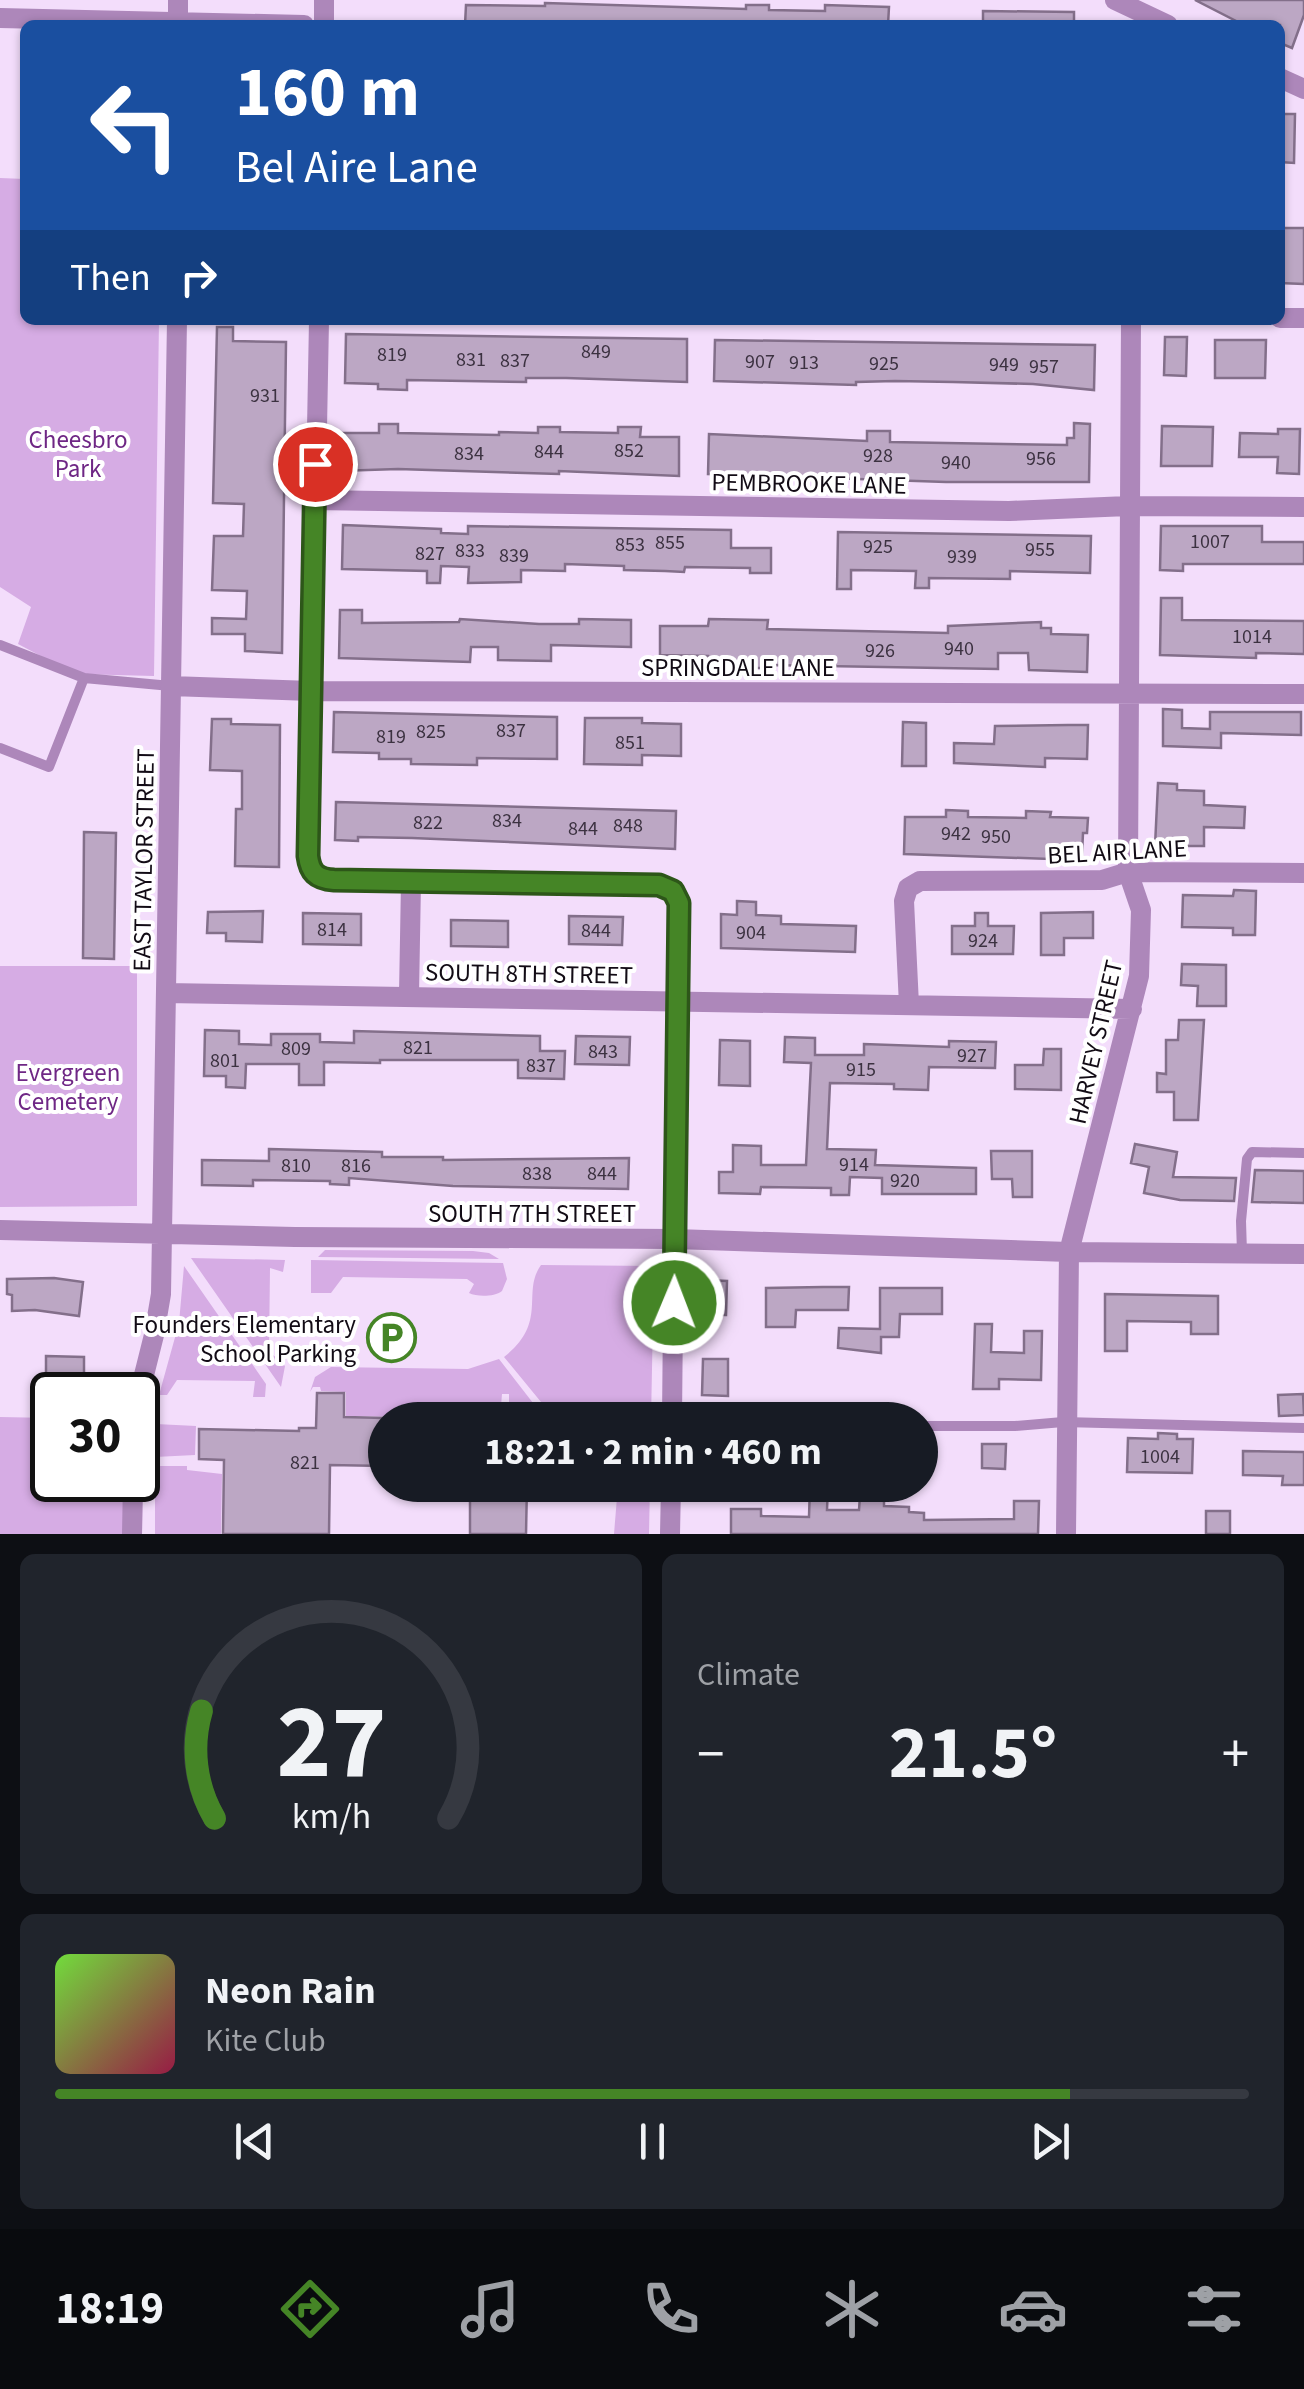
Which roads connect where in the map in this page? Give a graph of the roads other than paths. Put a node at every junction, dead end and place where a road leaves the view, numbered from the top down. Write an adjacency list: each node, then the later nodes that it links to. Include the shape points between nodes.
1 (1115, 0): 4 (street)
2 (0, 18): 3 (street)
3 (59, 20)
4 (1157, 20)
5 (177, 325): 13 (street, EAST TAYLOR STREET)
6 (319, 325): 8 (street)
7 (1131, 325): 9 (street, HARVEY STREET)
8 (314, 500): 9 (street, PEMBROOKE LANE, via 1009,511); 14 (street)
9 (1128, 506): 10 (street, PEMBROOKE LANE); 15 (street, HARVEY STREET)
10 (1304, 507)
11 (0, 645): 12 (lane)
12 (84, 678): 13 (lane); 17 (lane, via 49,767)
13 (171, 686): 14 (street, SPRINGDALE LANE); 21 (street, EAST TAYLOR STREET)
14 (311, 691): 15 (street, SPRINGDALE LANE); 20 (street, via 308,856 317,877)
15 (1128, 694): 16 (street, SPRINGDALE LANE); 18 (street, HARVEY STREET)
16 (1304, 694)
17 (0, 748)
18 (1128, 872): 19 (street, BEL AIR LANE); 24 (street, BEL AIR LANE, via 1102,880 912,884 904,901); 25 (street, HARVEY STREET, via 1142,910)
19 (1304, 873)
20 (411, 882): 22 (street); 23 (street, via 659,885 673,891 679,903)
21 (166, 992): 22 (street, SOUTH 8TH STREET); 28 (street, EAST TAYLOR STREET)
22 (409, 995): 23 (street, SOUTH 8TH STREET)
23 (676, 1001): 24 (street, SOUTH 8TH STREET); 29 (street)
24 (909, 1005): 25 (street, SOUTH 8TH STREET)
25 (1132, 1008): 30 (street, HARVEY STREET)
26 (1304, 1154): 31 (lane, via 1252,1152 1246,1159)
27 (0, 1230): 28 (street, SOUTH 7TH STREET)
28 (161, 1233): 29 (street, SOUTH 7TH STREET); 33 (street, EAST TAYLOR STREET, via 160,1294)
29 (675, 1239): 30 (street, SOUTH 7TH STREET); 34 (street)
30 (1069, 1252): 31 (street, SOUTH 7TH STREET); 35 (street, HARVEY STREET)
31 (1242, 1253): 32 (street, SOUTH 7TH STREET)
32 (1304, 1254)
33 (145, 1372)
34 (672, 1402)
35 (1068, 1422): 36 (lane); 37 (lane); 42 (street, HARVEY STREET)
36 (938, 1426)
37 (1304, 1428)
38 (133, 1502): 40 (street)
39 (671, 1502): 41 (street)
40 (132, 1534)
41 (670, 1534)
42 (1066, 1534)

